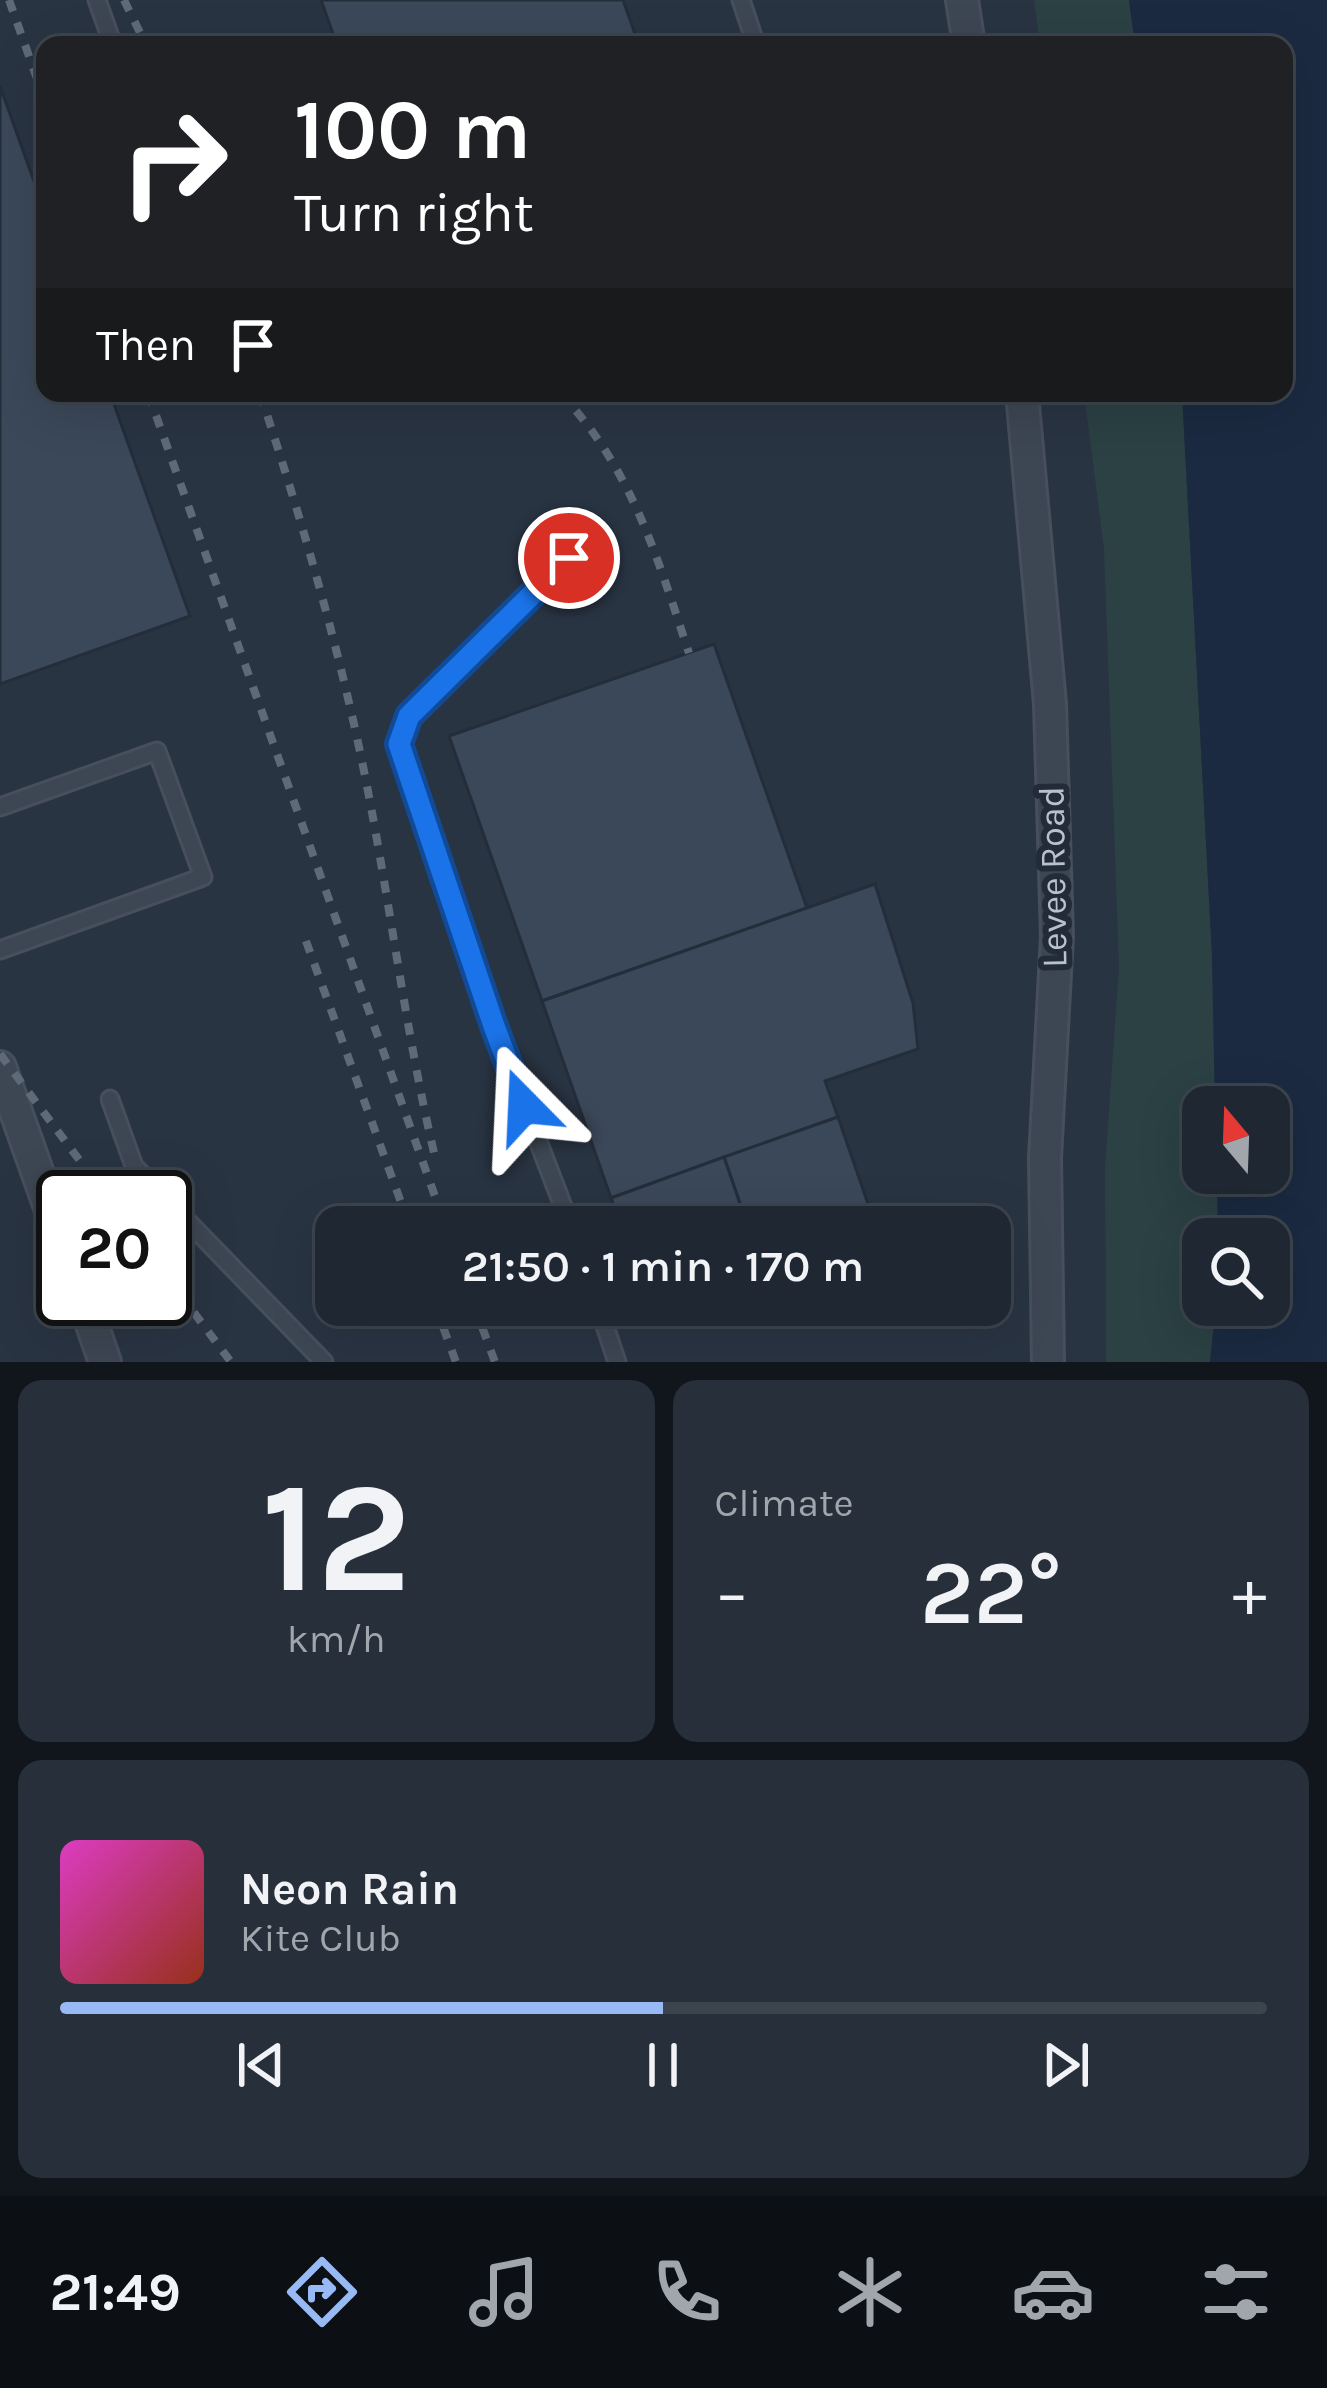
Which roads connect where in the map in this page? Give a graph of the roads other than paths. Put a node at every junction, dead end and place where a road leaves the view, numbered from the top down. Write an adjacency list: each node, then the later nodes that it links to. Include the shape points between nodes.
1 (97, 0): 4 (lane)
2 (741, 0): 5 (lane)
3 (962, 0): 6 (street)
4 (110, 36)
5 (753, 36)
6 (968, 36)
7 (1023, 402): 22 (street, Levee Road, via 1051,704 1057,935 1045,1158)
8 (569, 558): 15 (lane, via 409,716 399,744)
9 (0, 806): 10 (lane, via 157,751 203,877)
10 (0, 950)
11 (0, 1066): 13 (street)
12 (110, 1099): 14 (lane)
13 (37, 1170)
14 (138, 1170)
15 (563, 1206)
16 (192, 1227): 20 (lane)
17 (92, 1326): 19 (street)
18 (605, 1326): 21 (lane)
19 (105, 1362)
20 (324, 1362)
21 (617, 1362)
22 (1048, 1362)

